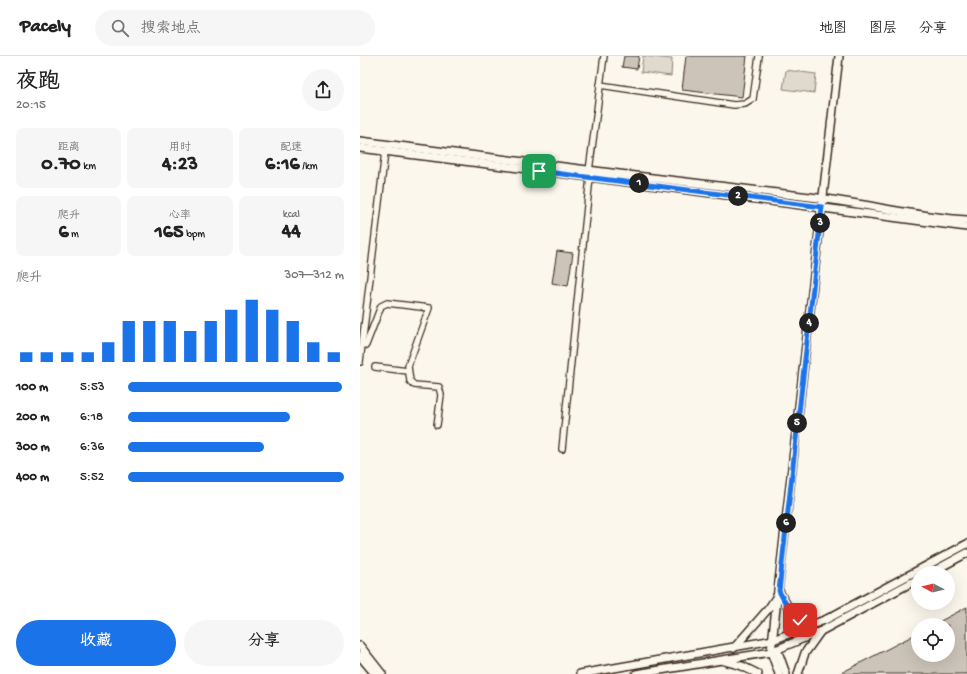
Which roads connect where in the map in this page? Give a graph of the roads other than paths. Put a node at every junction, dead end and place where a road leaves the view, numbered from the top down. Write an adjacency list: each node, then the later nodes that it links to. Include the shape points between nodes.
1 (604, 56): 4 (street)
2 (759, 56): 4 (street, via 753,99 745,104)
3 (839, 56): 9 (street)
4 (600, 85): 8 (street)
5 (360, 141): 8 (street)
6 (360, 148): 7 (street)
7 (385, 152): 8 (street); 14 (street)
8 (590, 174): 9 (street); 10 (street); 18 (street)
9 (823, 199): 10 (street); 11 (street)
10 (822, 207): 12 (street); 23 (street)
11 (967, 220)
12 (967, 227)
13 (366, 345): 16 (street, via 381,306 387,303 429,308)
14 (360, 362)
15 (375, 367): 16 (street)
16 (408, 370): 17 (street, via 410,381 414,384 439,387 441,395)
17 (437, 425)
18 (562, 448)
19 (967, 544): 24 (street)
20 (967, 553): 21 (street)
21 (943, 566)
22 (911, 583): 25 (street)
23 (778, 593): 24 (street, via 800,620 806,624); 26 (street); 28 (street, via 769,608)
24 (816, 623): 26 (street)
25 (821, 631): 29 (street); 39 (street, via 805,653)
26 (773, 640): 28 (street); 29 (street)
27 (360, 646): 33 (street)
28 (734, 648): 34 (street)
29 (774, 650): 31 (street); 37 (street); 38 (street)
30 (360, 656): 32 (street)
31 (722, 660): 35 (street); 36 (street)
32 (375, 674)
33 (382, 674)
34 (580, 674)
35 (636, 674)
36 (758, 674)
37 (779, 674)
38 (786, 674)
39 (798, 674)

